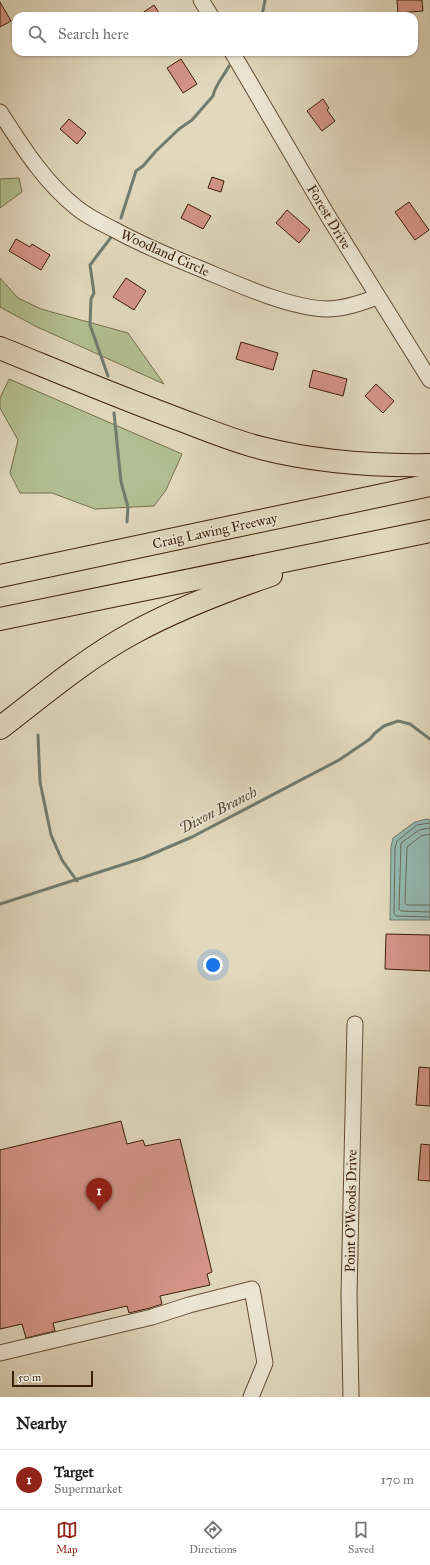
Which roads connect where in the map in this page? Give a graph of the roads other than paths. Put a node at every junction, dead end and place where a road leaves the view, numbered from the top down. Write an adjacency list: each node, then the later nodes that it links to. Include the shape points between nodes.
1 (201, 0): 2 (street)
2 (208, 12)
3 (234, 56): 5 (street, Forest Drive)
4 (0, 112): 5 (street, Woodland Circle, via 35,164 70,202 93,219 131,239 225,279 295,305 339,308)
5 (377, 297): 7 (street, Forest Drive)
6 (0, 348): 8 (highway, via 160,412 261,448 337,462)
7 (430, 380)
8 (430, 465)
9 (430, 485): 12 (highway, Craig Lawing Freeway)
10 (430, 531): 11 (highway)
11 (345, 548): 13 (highway); 14 (highway, via 196,602 133,633 84,664)
12 (0, 576)
13 (0, 619)
14 (0, 728)
15 (355, 1024): 18 (street, Point O'Woods Drive, via 349,1295)
16 (0, 1353): 17 (street, via 152,1317 252,1289 265,1363)
17 (251, 1397)
18 (351, 1397)

